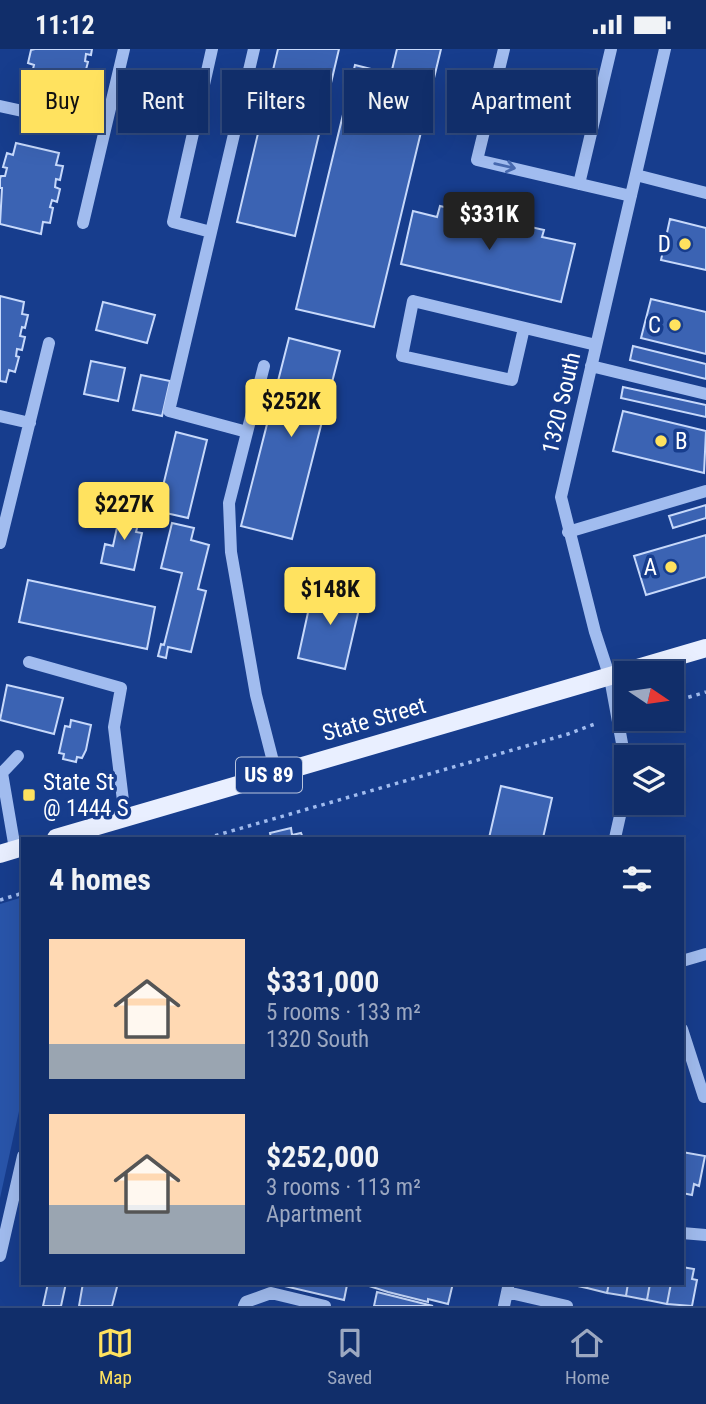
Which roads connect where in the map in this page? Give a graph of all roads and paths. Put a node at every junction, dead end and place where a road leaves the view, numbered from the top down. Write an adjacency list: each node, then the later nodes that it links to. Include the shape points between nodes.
1 (124, 49): 8 (street)
2 (212, 49): 14 (street, via 173,222)
3 (254, 49): 14 (street)
4 (504, 49): 10 (street, one-way to 10, via 477,160)
5 (611, 49): 10 (street)
6 (665, 49): 9 (street, 1320 South)
7 (0, 106): 8 (street)
8 (105, 129): 13 (street)
9 (636, 175): 11 (street); 12 (street, 1320 South)
10 (579, 184): 12 (street)
11 (706, 193)
12 (631, 196): 17 (street, 1320 South)
13 (83, 223)
14 (211, 232): 23 (street, via 169,411)
15 (524, 328): 15 (street, via 414,301 402,356 512,380); 17 (street)
16 (49, 343): 22 (street)
17 (596, 345): 19 (street, 1320 South)
18 (264, 366): 23 (street)
19 (591, 366): 20 (street); 25 (street, 1320 South, via 561,496)
20 (706, 394)
21 (0, 416): 22 (street)
22 (30, 423): 26 (street)
23 (247, 432): 35 (street, via 229,503 231,552 256,695)
24 (706, 491): 25 (street)
25 (568, 532): 29 (street, 1320 South)
26 (0, 543)
27 (706, 648): 29 (main road, State Street / US 89)
28 (29, 662): 37 (street, via 121,688 114,727)
29 (610, 678): 33 (street, 1320 South); 35 (main road, State Street / US 89)
30 (706, 692): 31 (path)
31 (684, 698)
32 (595, 724): 39 (path)
33 (622, 745)
34 (18, 756): 41 (street, via 2,772)
35 (276, 773): 37 (main road, State Street / US 89)
36 (620, 815): 40 (street)
37 (125, 817): 38 (main road, State Street / US 89)
38 (67, 837)
39 (210, 837)
40 (615, 837)
41 (12, 850)
42 (21, 894): 43 (path)
43 (0, 900)
44 (706, 954): 45 (street)
45 (684, 960)
46 (684, 1035): 47 (street)
47 (704, 1097)
48 (21, 1165): 51 (street)
49 (684, 1233): 50 (street)
50 (706, 1235)
51 (0, 1256)
52 (508, 1287): 55 (street); 56 (street)
53 (244, 1306): 54 (street, via 271,1293)
54 (324, 1306)
55 (504, 1306)
56 (567, 1306)

